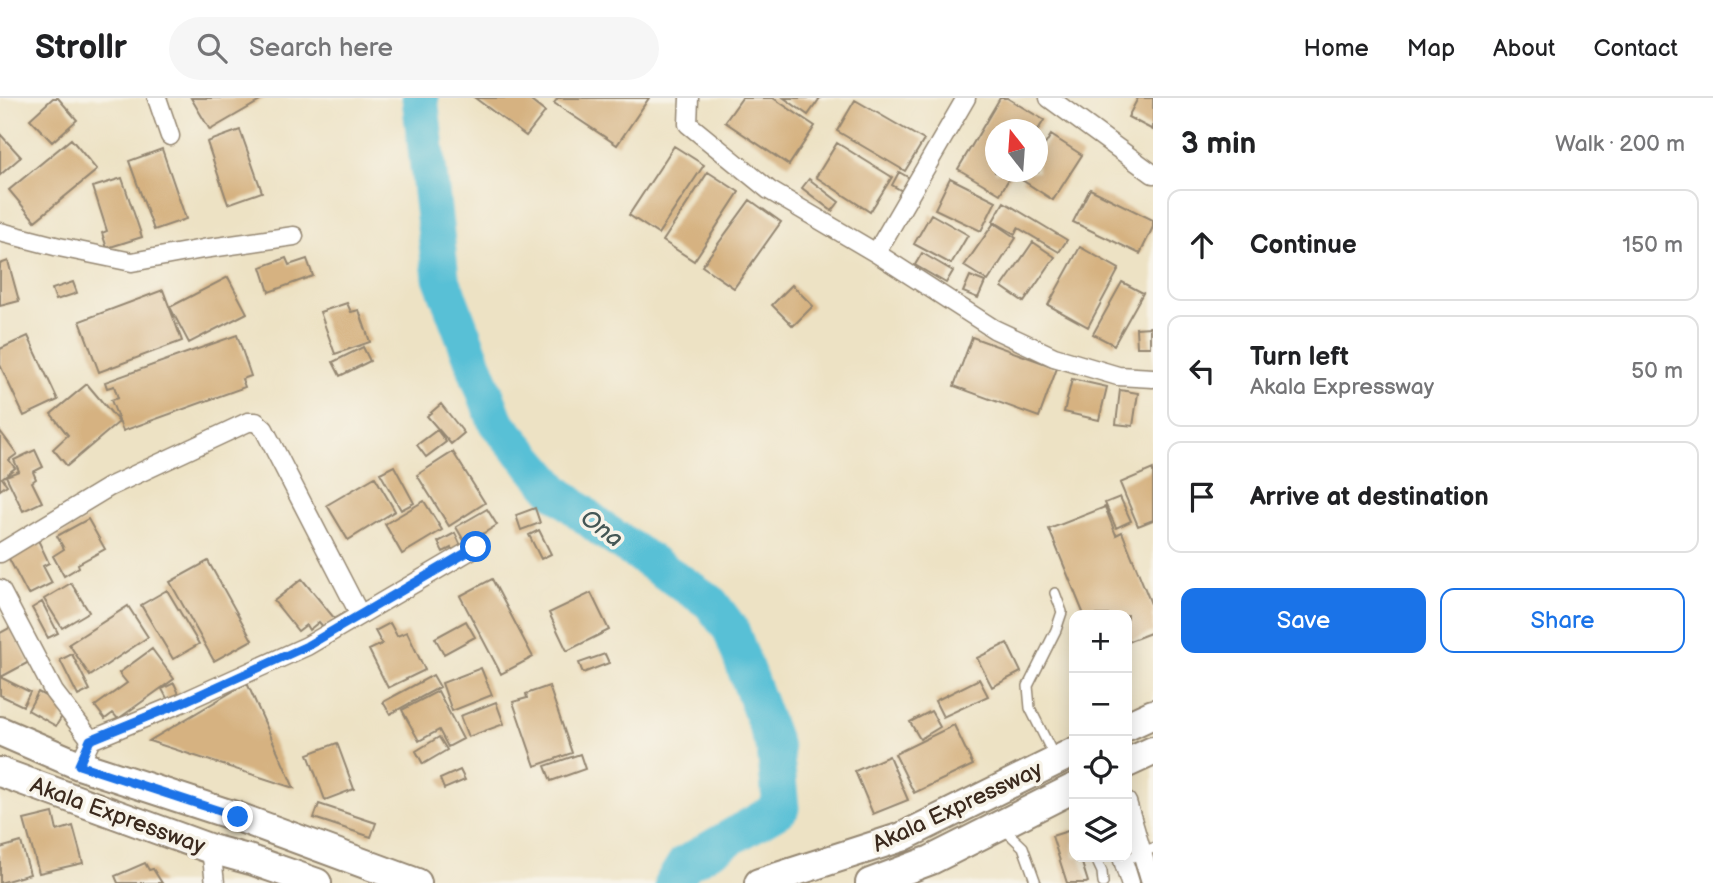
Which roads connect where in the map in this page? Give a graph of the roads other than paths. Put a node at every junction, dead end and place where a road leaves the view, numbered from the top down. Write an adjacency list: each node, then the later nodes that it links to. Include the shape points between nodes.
1 (156, 98): 5 (street)
2 (689, 98): 9 (street, via 688,124 769,190)
3 (966, 98): 9 (street)
4 (1049, 98): 6 (street)
5 (170, 136)
6 (1153, 174)
7 (0, 232): 8 (street, via 132,262)
8 (295, 236)
9 (876, 253): 10 (street, via 993,329 1054,357 1118,376)
10 (1153, 378)
11 (476, 547): 15 (street)
12 (0, 552): 15 (street, via 109,487 256,422 264,429)
13 (0, 589): 20 (street)
14 (1055, 593): 21 (lane, via 1062,612 1028,685 1030,708)
15 (360, 615): 20 (street, via 307,646)
16 (1153, 714): 17 (main road)
17 (1132, 724)
18 (0, 731): 20 (main road, Akala Expressway)
19 (1153, 751): 22 (main road)
20 (85, 752): 33 (main road, Akala Expressway, via 238,817)
21 (1065, 757): 34 (main road, Akala Expressway, via 902,837)
22 (1132, 761)
23 (0, 772): 27 (main road, Akala Expressway)
24 (1069, 796): 26 (main road, Akala Expressway)
25 (1132, 814): 28 (street)
26 (1010, 834): 35 (main road, Akala Expressway); 36 (lane, via 1027,854)
27 (211, 849): 31 (street); 32 (main road, Akala Expressway)
28 (1148, 851): 39 (street)
29 (1097, 862): 37 (lane)
30 (1124, 862): 38 (street)
31 (215, 883)
32 (317, 883)
33 (417, 883)
34 (760, 883)
35 (870, 883)
36 (1036, 883)
37 (1103, 883)
38 (1130, 883)
39 (1151, 883)

